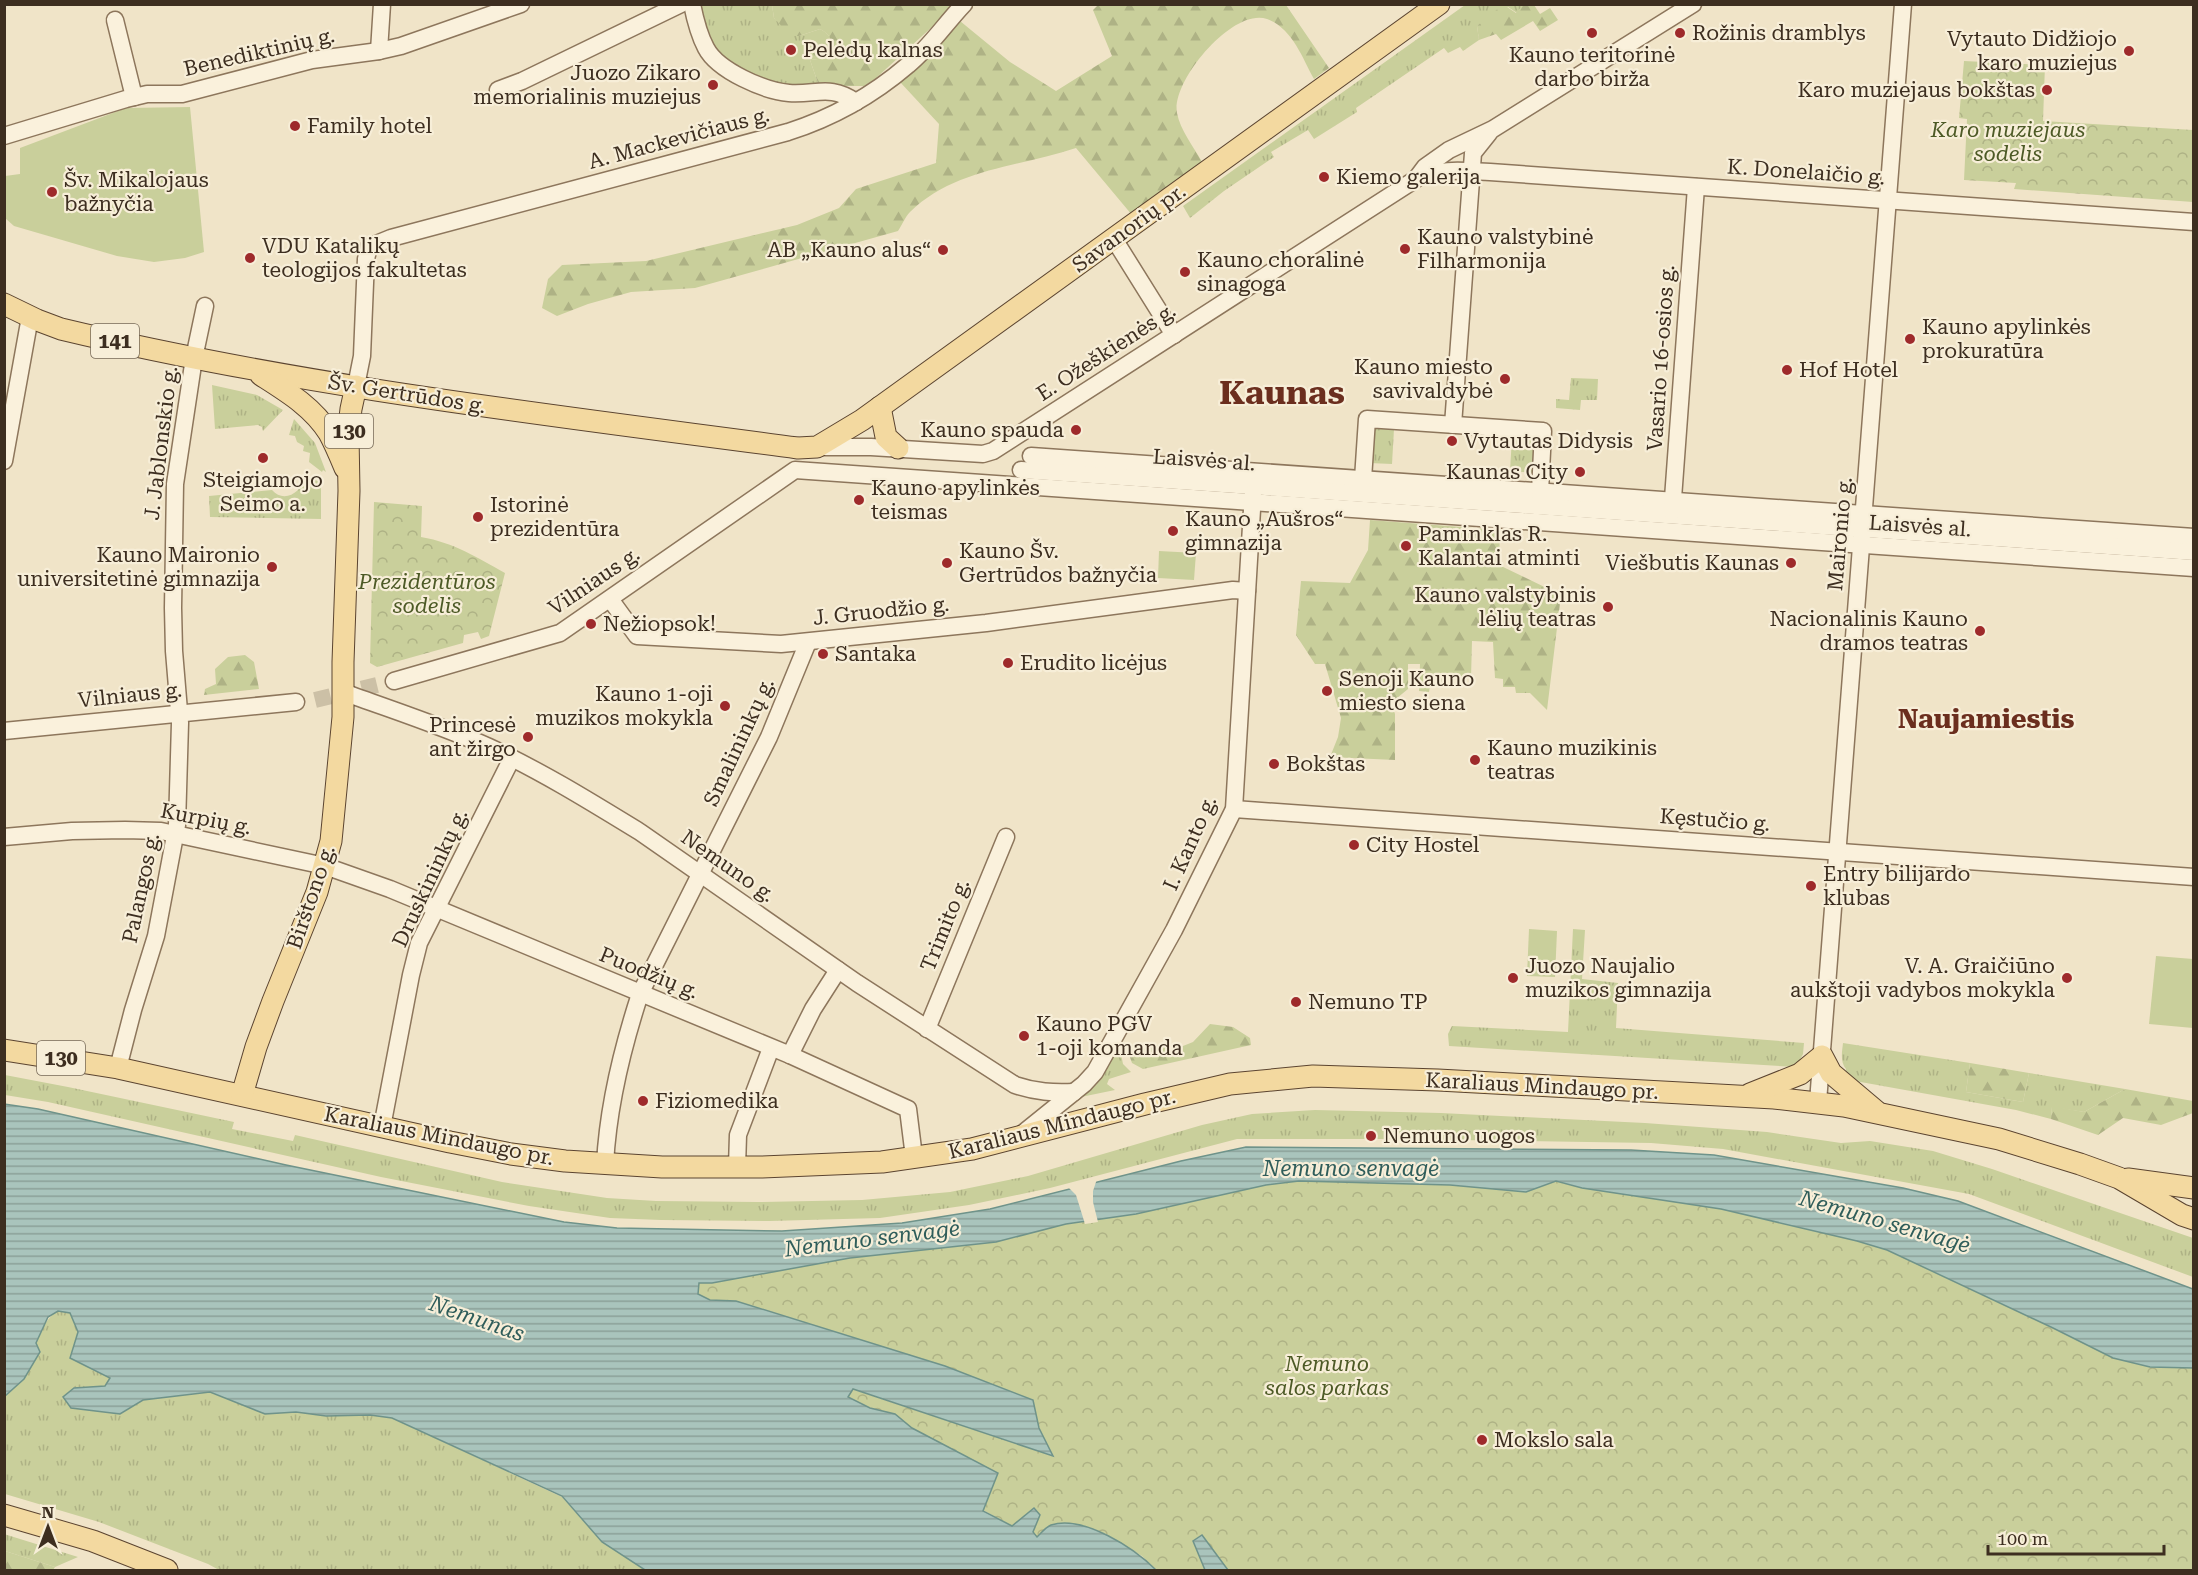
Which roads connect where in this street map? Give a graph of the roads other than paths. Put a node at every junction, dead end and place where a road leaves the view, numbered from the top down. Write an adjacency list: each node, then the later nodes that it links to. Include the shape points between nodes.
1 (382, 4): 10 (street)
2 (521, 4): 10 (street, Benediktinių g.)
3 (681, 4): 11 (street)
4 (692, 4): 13 (street, via 706,48 727,69 788,93 835,92)
5 (964, 4): 13 (street, A. Mackevičiaus g., via 909,65)
6 (1439, 4): 21 (main road, Savanorių pr.)
7 (1693, 4): 14 (street, E. Ožeškienės g.)
8 (1903, 4): 19 (street, Maironio g.)
9 (115, 20): 12 (street)
10 (380, 51): 12 (street, Benediktinių g., via 312,60 182,93)
11 (498, 90)
12 (134, 97): 15 (street, Benediktinių g.)
13 (856, 102): 28 (street, A. Mackevičiaus g., via 788,132 369,247 362,356)
14 (1492, 129): 16 (street, E. Ožeškienės g., via 1473,153); 17 (street, E. Ožeškienės g., via 1449,150)
15 (4, 136)
16 (1471, 171): 17 (street, K. Donelaičio g., via 1431,172); 18 (street, K. Donelaičio g.); 30 (street, E. Ožeškienės g.)
17 (1416, 178): 25 (street, E. Ožeškienės g.)
18 (1696, 187): 19 (street, K. Donelaičio g.); 43 (street, Vasario 16-osios g.)
19 (1888, 200): 20 (street, K. Donelaičio g.); 44 (street, Maironio g.)
20 (2193, 222)
21 (1114, 239): 25 (street); 29 (main road, Savanorių pr.)
22 (4, 304): 24 (main road, Šv. Gertrūdos g. / 141)
23 (205, 306): 26 (street, J. Jablonskio g.)
24 (30, 317): 26 (main road, Šv. Gertrūdos g. / 141, via 61,329); 33 (street)
25 (1174, 335): 32 (street, E. Ožeškienės g., via 1007,444 983,454)
26 (194, 358): 27 (main road, Šv. Gertrūdos g. / 141); 55 (street, J. Jablonskio g., via 175,484 173,608)
27 (253, 370): 28 (main road, Šv. Gertrūdos g. / 141); 36 (main road, via 306,406 321,422)
28 (356, 386): 31 (main road, Šv. Gertrūdos g. / 141, via 787,447); 36 (main road, 130, via 349,426)
29 (880, 407): 31 (main road, Savanorių pr.); 32 (main road, via 886,437)
30 (1453, 425): 40 (street, via 1543,431); 41 (street, via 1367,419)
31 (817, 447): 32 (street)
32 (898, 448)
33 (4, 461)
34 (1029, 466): 37 (street); 38 (street, Laisvės al.); 39 (street)
35 (795, 470): 37 (street, Laisvės al.); 50 (street, Vilniaus g.)
36 (349, 476): 53 (main road, 130)
37 (1007, 485): 39 (street, Laisvės al.)
38 (1253, 487): 39 (street, Laisvės al.); 41 (street, Laisvės al.); 41 (street, Laisvės al.); 49 (street, I. Kanto g.)
39 (1039, 488)
40 (1540, 492): 42 (street, Laisvės al.); 43 (street, Laisvės al.)
41 (1369, 497): 42 (street, Laisvės al.); 42 (street, Laisvės al.)
42 (1501, 510): 43 (street, Laisvės al.)
43 (1671, 516): 44 (street, Laisvės al.); 44 (street, Laisvės al., via 1785,502)
44 (1863, 529): 46 (street, Laisvės al.); 46 (street, Laisvės al., via 1977,560); 62 (street, Maironio g.)
45 (2193, 537): 46 (street, Laisvės al.)
46 (2081, 545): 47 (street, Laisvės al.); 48 (street, Laisvės al.)
47 (2193, 552)
48 (2193, 568)
49 (1247, 591): 51 (street, J. Gruodžio g.); 58 (street, I. Kanto g.)
50 (610, 598): 51 (street, J. Gruodžio g., via 637,636 741,643); 52 (street, Vilniaus g., via 560,633)
51 (808, 642): 64 (street, Smalininkų g., via 769,737)
52 (394, 681)
53 (343, 692): 57 (street, Nemuno g.); 63 (main road, Birštono g. / 130, via 337,793)
54 (296, 702): 55 (street, Vilniaus g.)
55 (179, 713): 56 (street, Vilniaus g.); 59 (street, Palangos g.)
56 (4, 731)
57 (512, 758): 64 (street, Nemuno g., via 631,826); 66 (street, Druskininkų g.)
58 (1234, 809): 62 (street, Kęstučio g.); 75 (street, I. Kanto g., via 1174,930 1095,1072)
59 (175, 834): 60 (street, Kurpių g., via 125,830); 63 (street, Kurpių g.); 74 (street, Palangos g., via 156,936)
60 (4, 837)
61 (1006, 837): 69 (street, Trimito g.)
62 (1838, 851): 65 (street, Kęstučio g.); 73 (street, Maironio g.)
63 (325, 866): 66 (street, Puodžių g.); 76 (main road, Birštono g. / 130, via 256,1047)
64 (700, 873): 67 (street, Nemuno g.); 68 (street, Smalininkų g.)
65 (2193, 877)
66 (436, 908): 68 (street, Puodžių g.); 80 (street, Druskininkų g., via 419,943 411,975)
67 (838, 970): 69 (street, Nemuno g.); 72 (street)
68 (640, 994): 70 (street, Puodžių g.); 83 (street, Smalininkų g., via 612,1107)
69 (927, 1029): 75 (street, Nemuno g., via 1015,1085 1049,1094)
70 (771, 1048): 72 (street, Puodžių g.); 84 (street, via 738,1135)
71 (4, 1050): 74 (main road, Karaliaus Mindaugo pr. / 130)
72 (790, 1055): 82 (street, Puodžių g., via 908,1109)
73 (1822, 1056): 77 (main road, via 1800,1074); 78 (street, Maironio g.); 79 (main road, via 1835,1077)
74 (118, 1068): 76 (main road, Karaliaus Mindaugo pr. / 130)
75 (1074, 1092): 81 (street, I. Kanto g.)
76 (242, 1095): 80 (main road, Karaliaus Mindaugo pr.)
77 (1742, 1096): 78 (main road, Karaliaus Mindaugo pr.); 81 (main road, Karaliaus Mindaugo pr., via 1313,1076 1230,1084)
78 (1818, 1102): 79 (main road, Karaliaus Mindaugo pr.)
79 (1879, 1113): 85 (main road, Karaliaus Mindaugo pr., via 2000,1139)
80 (382, 1127): 83 (main road, Karaliaus Mindaugo pr., via 530,1157)
81 (1018, 1137): 82 (main road, Karaliaus Mindaugo pr., via 972,1149)
82 (914, 1157): 84 (main road, Karaliaus Mindaugo pr., via 837,1165)
83 (605, 1164): 84 (main road, Karaliaus Mindaugo pr.)
84 (737, 1167)
85 (2119, 1178): 86 (main road, Karaliaus Mindaugo pr.); 87 (main road, Karaliaus Mindaugo pr.)
86 (2193, 1188)
87 (2193, 1219)
88 (4, 1515): 89 (main road, via 93,1541)
89 (167, 1570)

